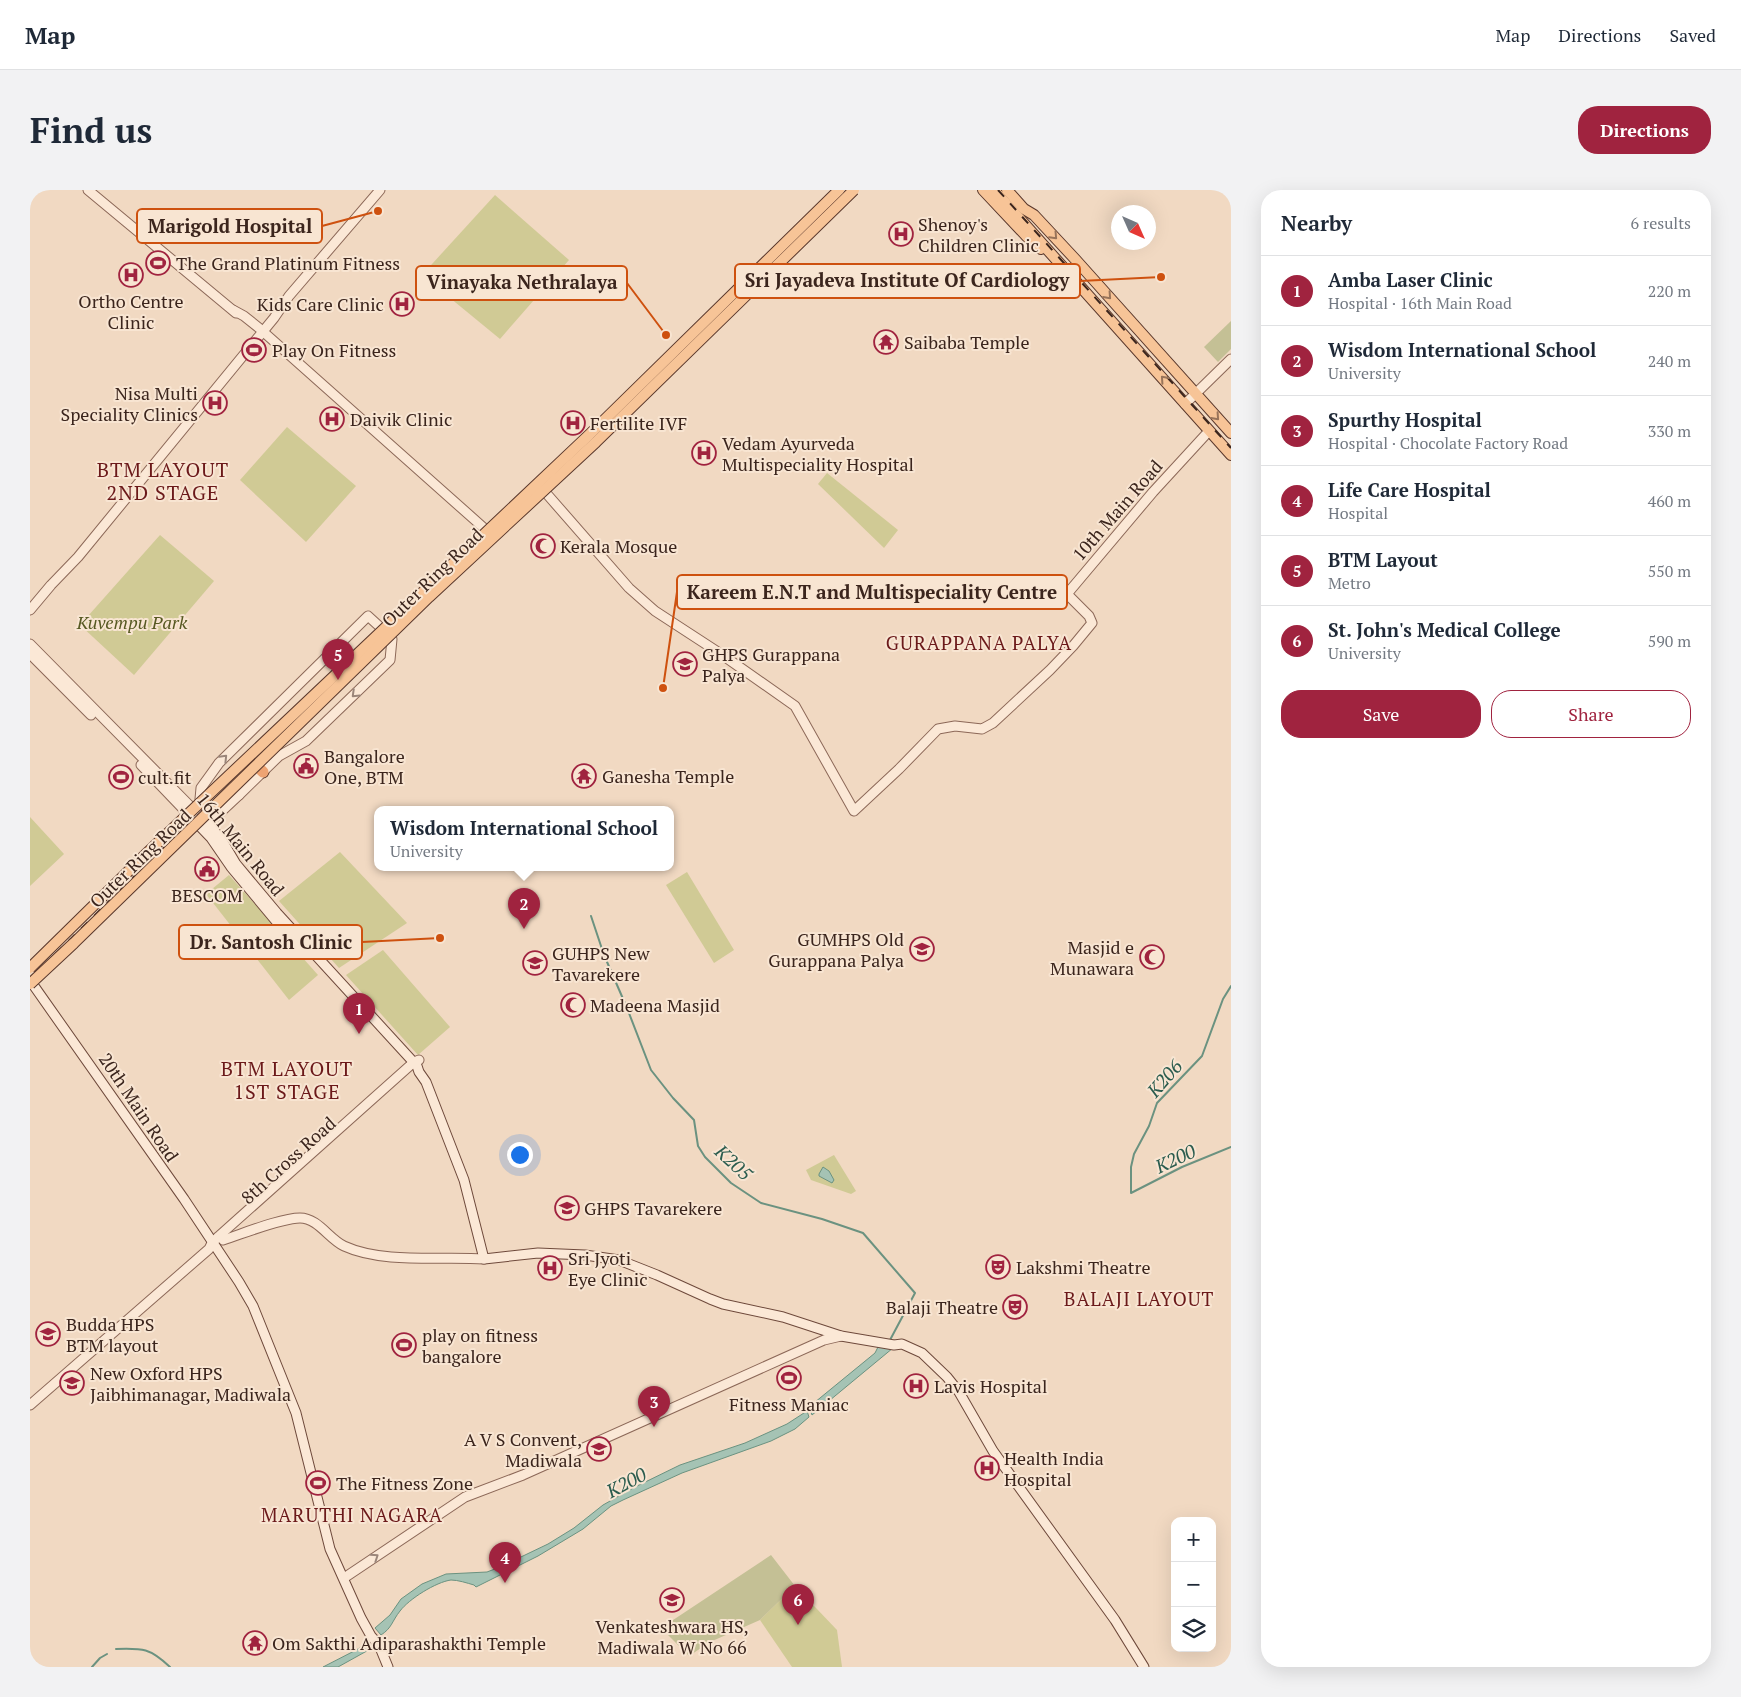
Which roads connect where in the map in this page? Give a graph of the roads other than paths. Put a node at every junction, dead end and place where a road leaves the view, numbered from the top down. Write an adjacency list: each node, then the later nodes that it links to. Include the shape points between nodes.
1 (88, 190): 15 (street)
2 (380, 190): 15 (street)
3 (834, 190): 24 (highway, Outer Ring Road)
4 (839, 190): 33 (main road, bridge, via 590,434)
5 (854, 190): 34 (main road, bridge, via 596,442 429,597)
6 (858, 190): 23 (highway, Outer Ring Road, via 636,410)
7 (983, 190): 13 (main road, via 1031,241)
8 (994, 190): 13 (main road)
9 (1007, 190): 11 (main road)
10 (1016, 190): 11 (main road, via 1035,210)
11 (1034, 215): 12 (main road, one-way to 12)
12 (1077, 261): 14 (main road); 18 (main road, one-way to 18)
13 (1060, 263): 14 (main road)
14 (1069, 273): 19 (main road, one-way to 14)
15 (260, 332): 24 (street); 25 (street); 26 (street, via 84,549)
16 (1231, 358): 18 (street)
17 (1231, 364): 18 (street)
18 (1197, 395): 19 (street); 21 (main road, one-way to 21)
19 (1186, 405): 20 (main road)
20 (1209, 431): 22 (main road); 23 (street, 10th Main Road, via 1067,594 1092,623 1073,646 994,723 982,728 955,726 938,729 854,811 795,706 655,612 629,588)
21 (1231, 433)
22 (1231, 455)
23 (546, 493): 31 (highway, Outer Ring Road, one-way to 31, via 453,579 261,770)
24 (485, 529): 27 (highway, Outer Ring Road)
25 (30, 603)
26 (30, 610)
27 (380, 627): 30 (highway, Outer Ring Road); 30 (street, one-way to 27, via 219,764 368,616)
28 (30, 644): 30 (street, 16th Main Road)
29 (30, 654): 30 (street, 16th Main Road)
30 (192, 806): 31 (street, 16th Main Road); 32 (highway, Outer Ring Road)
31 (203, 823): 34 (highway, Outer Ring Road); 35 (street, 16th Main Road, via 230,867 272,917)
32 (30, 963)
33 (30, 968)
34 (31, 986): 37 (street, 20th Main Road, via 184,1200)
35 (414, 1067): 36 (street, 8th Cross Road); 37 (street, 8th Cross Road); 38 (street, 16th Main Road, via 430,1090 464,1180)
36 (223, 1240): 37 (street, 8th Cross Road); 38 (street, via 299,1218 314,1222 343,1246 369,1254)
37 (212, 1247): 40 (street, 8th Cross Road); 41 (street, 20th Main Road, via 253,1306 296,1413 330,1549)
38 (484, 1259): 39 (street, via 538,1253 620,1260 710,1300 783,1317)
39 (841, 1336): 41 (street, one-way to 39, via 464,1497 524,1475 824,1340); 43 (street, via 902,1344 922,1353 947,1377 993,1451 1115,1620)
40 (30, 1405)
41 (344, 1578): 42 (street, 20th Main Road)
42 (388, 1667)
43 (1144, 1667)

